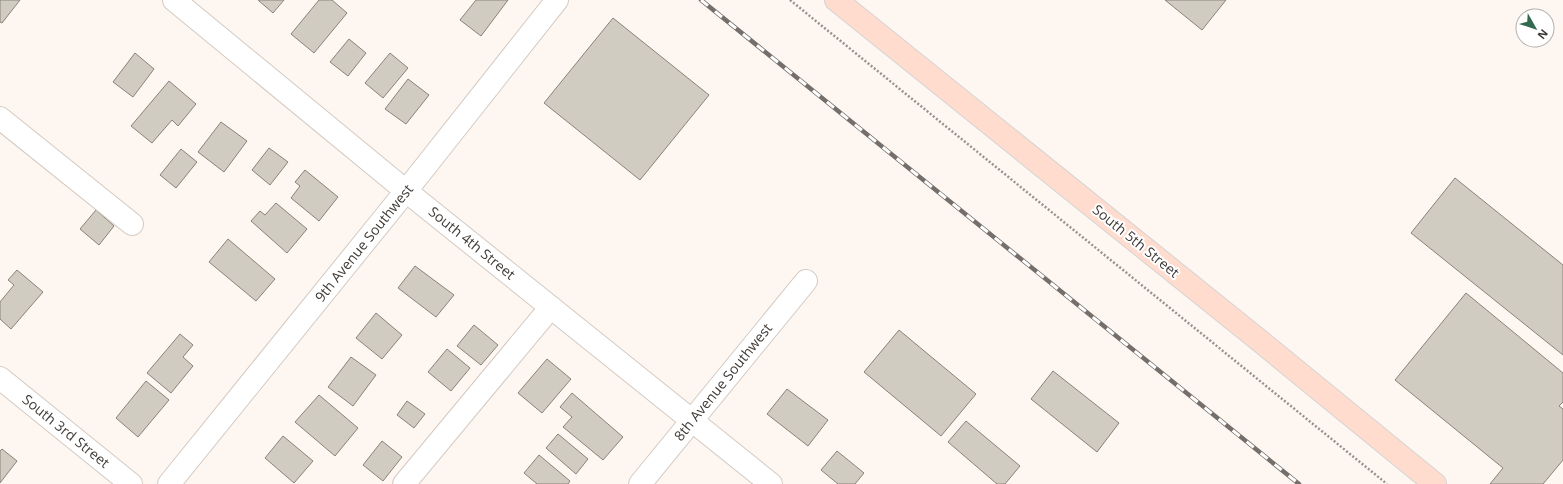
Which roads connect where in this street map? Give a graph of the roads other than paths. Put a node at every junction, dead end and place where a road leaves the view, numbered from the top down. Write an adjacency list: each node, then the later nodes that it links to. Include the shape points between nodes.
1 (174, 0): 5 (street, South 4th Street)
2 (557, 0): 5 (street, 9th Avenue Southwest)
3 (836, 0): 16 (main road, South 5th Street)
4 (0, 118): 6 (street)
5 (406, 191): 8 (street, South 4th Street); 12 (street, 9th Avenue Southwest)
6 (132, 224)
7 (806, 281): 10 (street, 8th Avenue Southwest)
8 (551, 307): 10 (street, South 4th Street); 13 (street)
9 (0, 378): 11 (street, South 3rd Street)
10 (692, 420): 14 (street, 8th Avenue Southwest); 15 (street, South 4th Street)
11 (131, 484)
12 (169, 484)
13 (404, 484)
14 (640, 484)
15 (771, 484)
16 (1435, 484)

